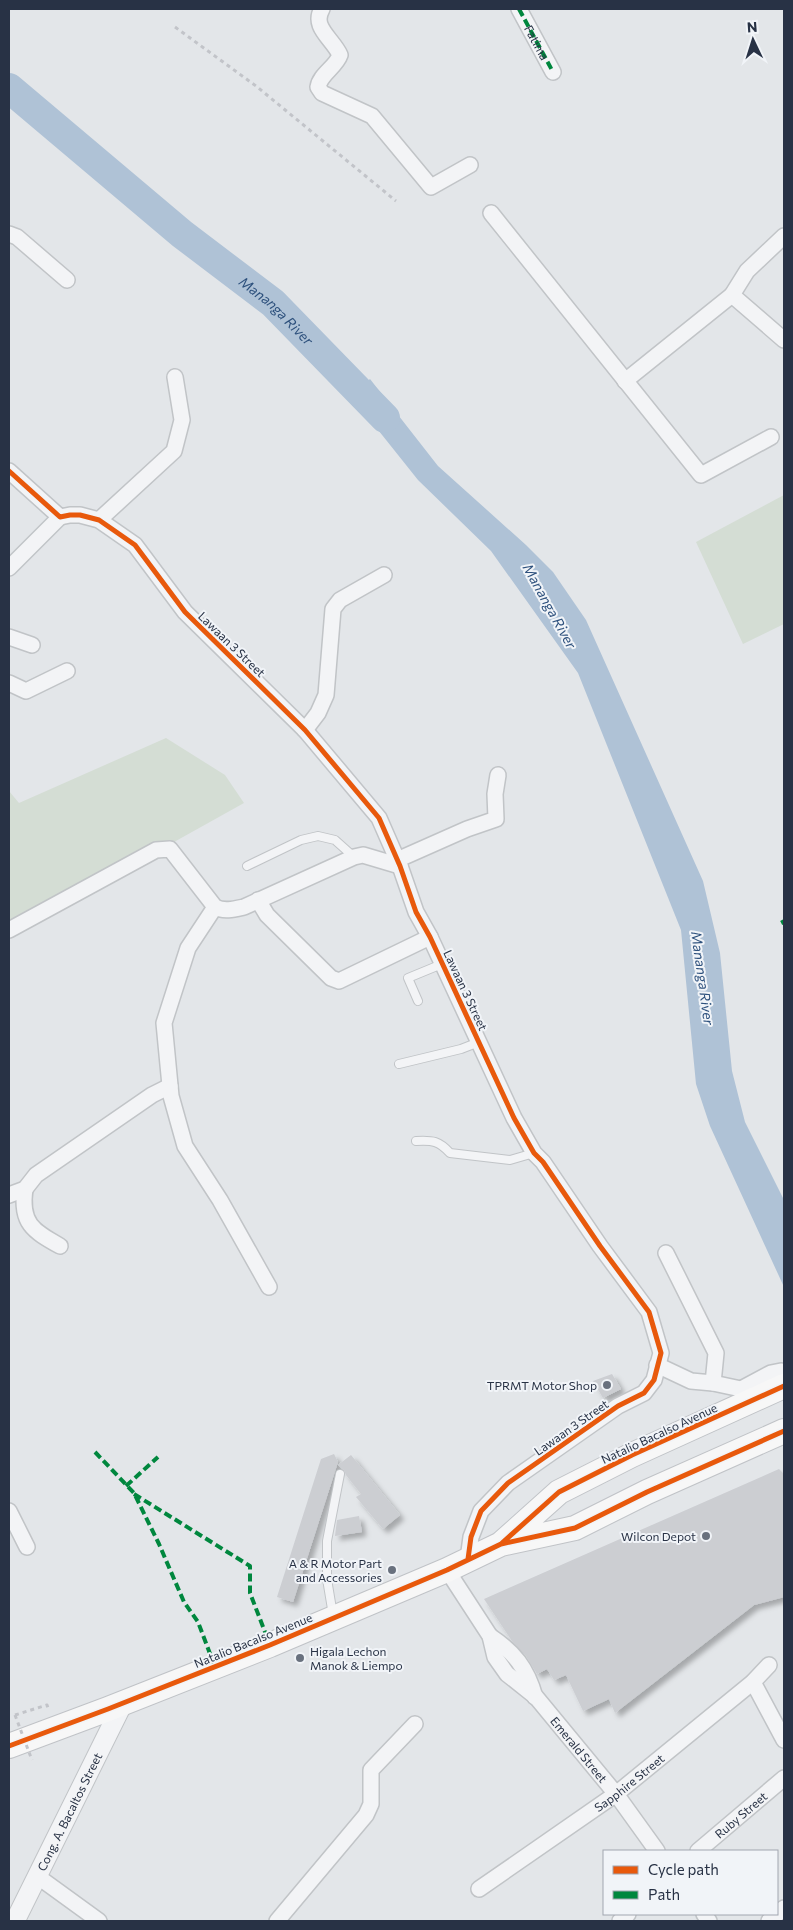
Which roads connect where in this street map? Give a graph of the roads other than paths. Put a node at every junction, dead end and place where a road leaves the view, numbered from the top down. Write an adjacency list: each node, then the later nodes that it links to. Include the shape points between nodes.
1 (322, 9): 4 (street, via 318,23 340,55 319,81 322,93 372,116 430,187)
2 (520, 10): 3 (street, Fatima)
3 (553, 72)
4 (470, 165)
5 (491, 212): 12 (street)
6 (9, 234): 8 (street, via 17,237)
7 (784, 236): 9 (street, via 747,271)
8 (67, 280)
9 (732, 295): 10 (street); 12 (street)
10 (784, 340)
11 (175, 378): 16 (street, via 182,420 174,451)
12 (625, 381): 13 (street, via 701,475)
13 (771, 437)
14 (9, 471): 15 (street)
15 (60, 517): 16 (street, Lawaan 3 Street, via 80,515); 17 (street)
16 (99, 520): 23 (street, Lawaan 3 Street, via 134,545 184,612)
17 (9, 568)
18 (384, 575): 23 (street, via 340,600 334,609 326,695)
19 (9, 637): 20 (street)
20 (32, 645)
21 (67, 671): 22 (street, via 26,691)
22 (9, 683)
23 (305, 730): 26 (street, Lawaan 3 Street, via 379,818)
24 (498, 775): 26 (street, via 496,819 467,829)
25 (354, 857): 26 (street, via 363,855); 27 (lane, via 336,840 318,836 301,840); 28 (street)
26 (398, 863): 31 (street, Lawaan 3 Street, via 416,912)
27 (247, 866)
28 (258, 900): 29 (street, via 232,910); 31 (street, via 267,915 330,978 339,981)
29 (215, 907): 30 (street, via 170,849 156,850); 36 (street, via 188,948 164,1023)
30 (9, 930)
31 (430, 937): 32 (street, Lawaan 3 Street)
32 (442, 964): 33 (lane, via 408,978); 34 (street, Lawaan 3 Street)
33 (418, 1001)
34 (479, 1042): 35 (lane); 38 (street, Lawaan 3 Street)
35 (400, 1064)
36 (170, 1086): 39 (street, via 36,1175); 43 (street, via 185,1146)
37 (416, 1141): 38 (lane, via 431,1140 442,1144 450,1153 499,1160 519,1159)
38 (534, 1153): 44 (street, Lawaan 3 Street, via 648,1312 661,1353)
39 (25, 1189): 40 (street); 41 (street, via 23,1203 28,1221 36,1233)
40 (9, 1195)
41 (60, 1246)
42 (666, 1253): 46 (street, via 716,1353)
43 (269, 1287)
44 (657, 1365): 46 (street, via 691,1381); 53 (street, Lawaan 3 Street, via 654,1380 644,1393 618,1406 501,1490 481,1511 471,1537)
45 (784, 1381): 46 (street, via 781,1371 741,1388)
46 (713, 1383)
47 (784, 1386): 51 (main road, Natalio Bacalso Avenue, via 559,1492)
48 (784, 1431): 51 (main road, Natalio Bacalso Avenue, via 575,1528)
49 (340, 1474): 55 (lane, via 327,1541 327,1579)
50 (9, 1511): 52 (street)
51 (501, 1544): 53 (main road, Natalio Bacalso Avenue)
52 (27, 1547)
53 (468, 1559): 54 (main road, Natalio Bacalso Avenue)
54 (446, 1570): 55 (main road, Natalio Bacalso Avenue); 63 (street, Emerald Street, via 490,1636 518,1659 536,1697)
55 (334, 1618): 58 (main road, Natalio Bacalso Avenue)
56 (769, 1666): 57 (street, Sapphire Street)
57 (754, 1682): 60 (street); 63 (street, Sapphire Street)
58 (124, 1702): 61 (main road, Natalio Bacalso Avenue); 66 (street, Cong. A. Bacaltos Street)
59 (415, 1724): 70 (street, via 371,1770 371,1804 366,1815)
60 (784, 1740)
61 (9, 1746)
62 (784, 1778): 65 (street, Ruby Street)
63 (616, 1794): 64 (street, Emerald Street); 67 (street, Sapphire Street)
64 (656, 1850)
65 (699, 1850)
66 (38, 1876): 68 (street, Cong. A. Bacaltos Street); 69 (street)
67 (479, 1890)
68 (15, 1921)
69 (99, 1921)
70 (277, 1921)

